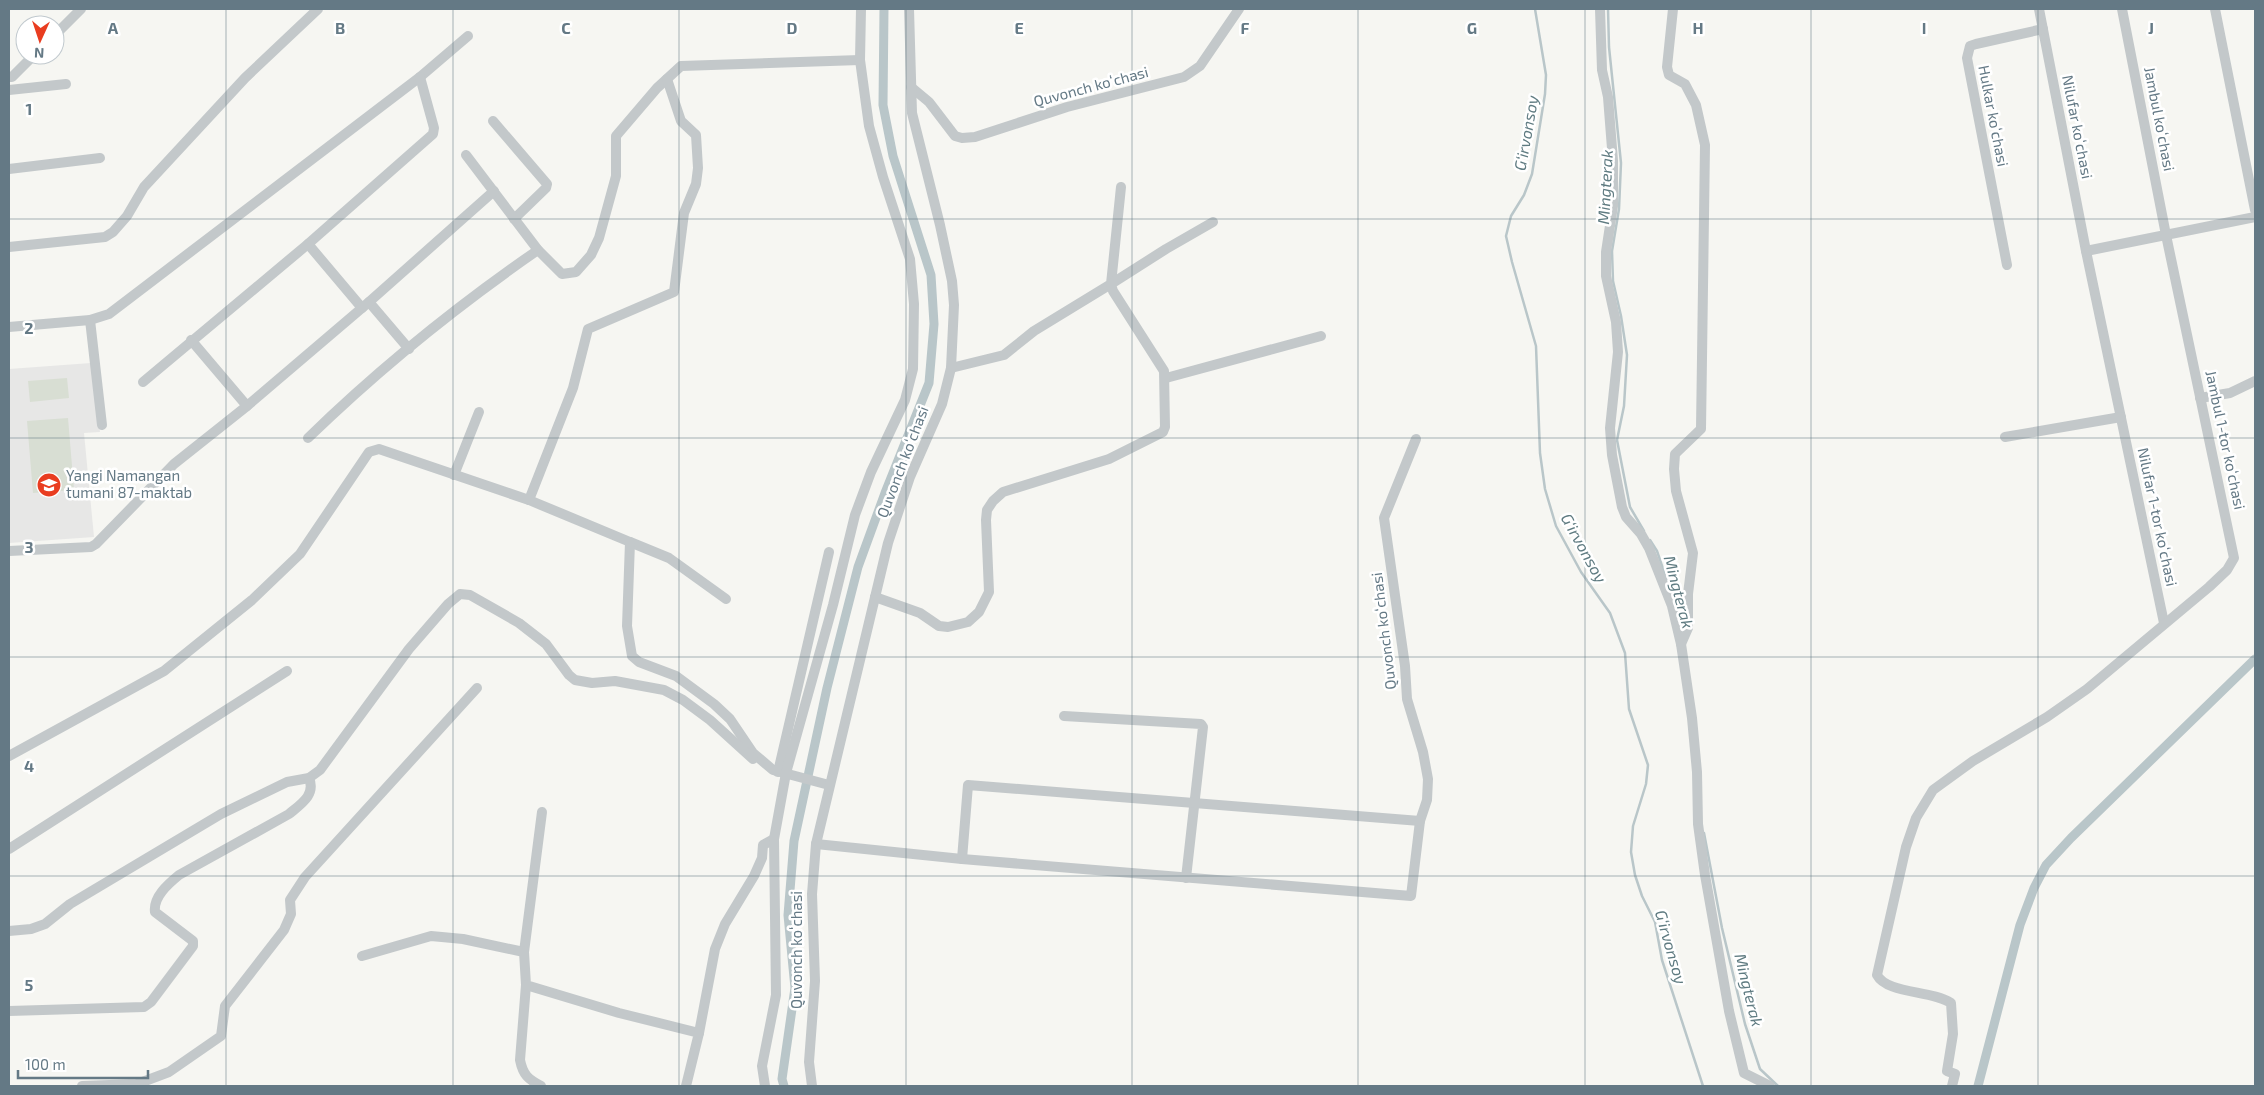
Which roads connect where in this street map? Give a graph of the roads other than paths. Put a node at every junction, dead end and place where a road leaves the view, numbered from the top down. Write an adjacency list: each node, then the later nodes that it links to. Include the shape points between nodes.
1 (81, 9): 11 (street)
2 (318, 9): 34 (street, via 245,78 144,187 113,232 105,237)
3 (860, 9): 14 (street)
4 (909, 9): 20 (street, Quvonch koʻchasi)
5 (1238, 9): 20 (street, Quvonch koʻchasi, via 1200,66 1184,77 1067,107 975,137 955,136 929,102)
6 (1600, 9): 65 (street, via 1602,70 1608,97 1613,161 1613,206 1606,252 1606,276 1616,322 1618,352 1610,428 1612,456 1622,507 1649,548 1672,606)
7 (1673, 9): 65 (street, via 1667,67 1669,75 1685,84 1692,98 1705,145 1701,430 1675,454 1674,469 1679,508 1693,553 1688,628)
8 (2039, 9): 12 (street, Nilufar koʻchasi)
9 (2122, 9): 32 (street, Jambul koʻchasi)
10 (2215, 9): 28 (street)
11 (65, 25)
12 (2043, 29): 36 (street, Nilufar koʻchasi); 37 (street, Hulkar koʻchasi, via 1970,46 1967,58)
13 (468, 36): 17 (street)
14 (860, 60): 18 (street, via 680,66); 70 (street, via 869,126 882,177 910,258 914,304 913,369 905,400 871,472 856,515 830,615)
15 (24, 65): 16 (street)
16 (9, 77)
17 (420, 77): 33 (street, via 433,134); 40 (street, via 126,302 109,314)
18 (667, 79): 35 (street, via 616,136 616,176 591,255 576,272 562,274); 58 (street, via 681,121 696,135 698,168 696,184 684,213 674,292 588,329 573,388)
19 (66, 84): 21 (street)
20 (911, 87): 45 (street, Quvonch koʻchasi, via 914,120 952,281 954,304)
21 (9, 90)
22 (493, 121): 30 (street, via 547,184)
23 (466, 155): 27 (street)
24 (100, 158): 25 (street)
25 (9, 169)
26 (1120, 186): 38 (street)
27 (494, 191): 30 (street); 39 (street)
28 (2255, 210)
29 (2255, 217): 32 (street)
30 (514, 219): 35 (street)
31 (1213, 222): 38 (street)
32 (2166, 235): 36 (street); 49 (street, Jambul 1-tor koʻchasi)
33 (308, 244): 39 (street); 43 (street)
34 (9, 247)
35 (538, 250): 44 (street, via 481,290)
36 (2086, 251): 52 (street, Nilufar 1-tor koʻchasi)
37 (2007, 265)
38 (1111, 284): 45 (street, via 1034,331 1004,355); 46 (street, via 1159,361)
39 (366, 305): 44 (street); 50 (street)
40 (90, 320): 41 (street); 53 (street)
41 (9, 327)
42 (1321, 336): 46 (street)
43 (191, 340): 48 (street); 50 (street)
44 (409, 349): 55 (street)
45 (950, 368): 62 (street, Quvonch koʻchasi, via 942,404 910,477 891,534)
46 (1166, 378): 62 (street, via 1163,432 1109,458 1012,488 993,501 987,510 986,520 989,592 979,612 968,622 939,626 920,613)
47 (2255, 381): 49 (street, via 2230,394)
48 (143, 382)
49 (2200, 398): 64 (street, Jambul 1-tor koʻchasi, via 2234,558 2209,587)
50 (247, 406): 60 (street, via 174,464 91,547)
51 (479, 412): 57 (street)
52 (2121, 417): 54 (street); 64 (street, Nilufar 1-tor koʻchasi)
53 (102, 425)
54 (2005, 437)
55 (308, 438)
56 (1416, 439): 75 (street, Quvonch koʻchasi, via 1384,518 1406,666 1407,699 1428,779 1427,800)
57 (454, 475): 58 (street); 69 (street, via 380,449 369,452 300,554 252,600 164,671)
58 (529, 500): 59 (street)
59 (630, 542): 63 (street, via 669,558); 70 (street, via 627,626 632,656 639,662 676,676 708,699 730,719 753,753)
60 (9, 551)
61 (829, 552): 70 (street)
62 (875, 597): 72 (street, Quvonch koʻchasi)
63 (726, 599)
64 (2164, 623): 93 (street, via 2047,717 1942,782 1924,802 1916,818 1906,846 1876,975 1888,986 1942,997 1951,1003 1953,1034 1947,1071 1955,1074)
65 (1681, 644): 92 (street, via 1698,772 1698,824 1729,1011 1744,1073)
66 (287, 671): 78 (street)
67 (477, 688): 87 (street, via 306,877 290,900 291,914 284,930 225,1006 221,1036 169,1072 137,1084)
68 (1064, 716): 73 (street, via 1201,724)
69 (9, 756)
70 (779, 772): 71 (street, via 763,767 710,720 664,690 615,681 592,683 575,680 546,644 519,623 470,595 460,594 409,649 320,770); 72 (street); 76 (street)
71 (310, 778): 81 (street, via 287,782 221,814 70,904 45,924); 85 (street, via 311,793 289,814 179,875 157,899 155,912 193,941 193,946 151,1002 144,1007)
72 (829, 785): 77 (street, Quvonch koʻchasi)
73 (1195, 803): 75 (street); 79 (street, via 968,785); 80 (street)
74 (542, 812): 82 (street)
75 (1420, 821): 80 (street, Quvonch koʻchasi, via 1411,896)
76 (774, 840): 86 (street, via 763,845 762,858 754,876 721,933); 90 (street, via 776,995 762,1066)
77 (816, 844): 79 (street, Quvonch koʻchasi); 91 (street, Quvonch koʻchasi, via 812,894 815,981 809,1062)
78 (9, 849)
79 (962, 859): 80 (street, Quvonch koʻchasi)
80 (1186, 878)
81 (9, 931)
82 (524, 952): 83 (street, via 463,939 430,936); 84 (street)
83 (362, 956)
84 (526, 985): 86 (street); 88 (street, via 520,1060 528,1080)
85 (9, 1011)
86 (699, 1033): 89 (street)
87 (82, 1086)
88 (541, 1086)
89 (686, 1086)
90 (765, 1086)
91 (812, 1086)
92 (1770, 1086)
93 (1952, 1086)

